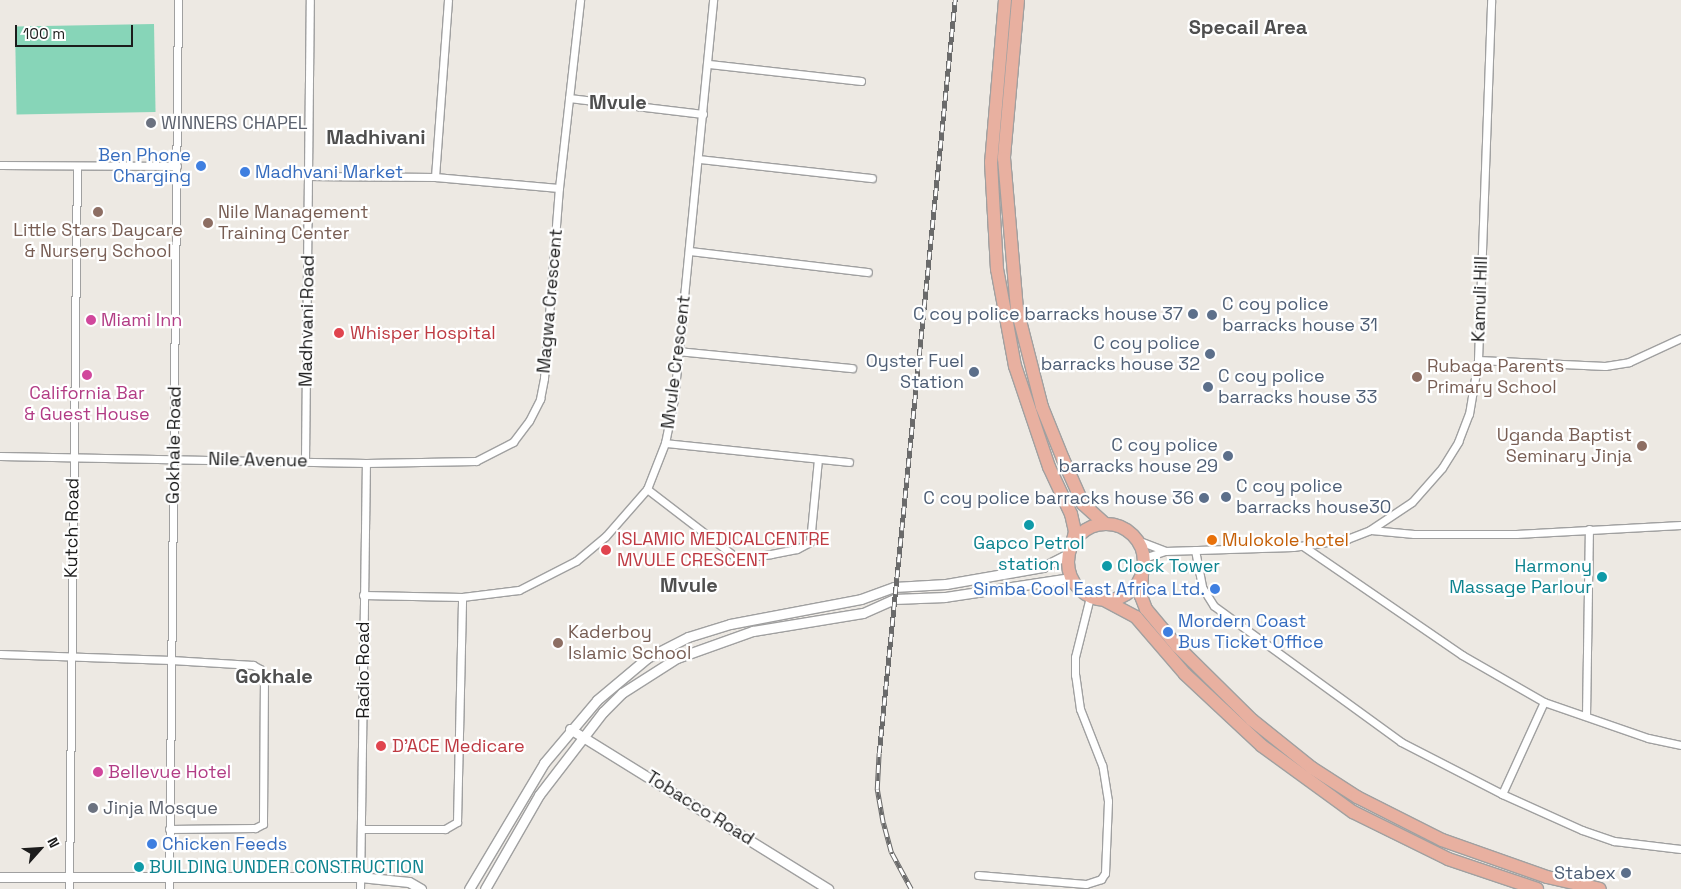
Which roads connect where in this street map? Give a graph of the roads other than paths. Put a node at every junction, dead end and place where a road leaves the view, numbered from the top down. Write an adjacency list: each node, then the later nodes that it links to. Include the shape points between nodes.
1 (178, 0): 16 (street, Gokhale Road)
2 (310, 0): 17 (street, Madhvani Road)
3 (448, 0): 18 (street)
4 (580, 0): 11 (street, Magwa Crescent)
5 (714, 0): 9 (street, Mvule Crescent)
6 (1005, 0): 40 (highway, via 991,162 997,269 1015,366 1049,467 1072,514)
7 (1018, 0): 36 (highway, via 1004,158 1017,309 1035,383 1062,459 1084,504)
8 (1491, 0): 25 (street, Kamuli Hill)
9 (709, 64): 10 (street); 12 (street, Mvule Crescent)
10 (860, 81)
11 (569, 98): 12 (street); 20 (street, Magwa Crescent)
12 (703, 114): 13 (street, Mvule Crescent)
13 (699, 160): 19 (street); 21 (street, Mvule Crescent)
14 (0, 164): 15 (street)
15 (77, 166): 16 (street); 29 (street, Kutch Road)
16 (177, 166): 30 (street, Gokhale Road)
17 (308, 176): 18 (street); 32 (street, Madhvani Road)
18 (435, 177): 20 (street)
19 (872, 178)
20 (559, 188): 34 (street, Magwa Crescent, via 544,378 540,399 529,421 513,442 476,461)
21 (689, 252): 22 (street); 24 (street, Mvule Crescent)
22 (868, 272)
23 (1681, 338): 25 (street, via 1629,362 1605,366)
24 (678, 350): 26 (street); 27 (street, Mvule Crescent, via 674,398)
25 (1478, 360): 39 (street, Kamuli Hill, via 1469,414 1458,442 1442,468 1412,502)
26 (852, 368)
27 (665, 443): 31 (street); 35 (street, Mvule Crescent)
28 (0, 456): 29 (street, Nile Avenue)
29 (73, 457): 30 (street, Nile Avenue); 54 (street, Kutch Road)
30 (175, 458): 32 (street, Nile Avenue); 55 (street, Gokhale Road)
31 (818, 459): 33 (street); 35 (street, via 810,542 797,549 771,554 741,558 733,555)
32 (305, 461): 34 (street, Nile Avenue)
33 (848, 462)
34 (366, 463): 49 (street, Radio Road)
35 (647, 489): 50 (street, Mvule Crescent, via 605,538 576,561 519,590)
36 (1104, 523): 40 (highway, via 1092,525); 41 (highway, via 1128,531)
37 (1681, 525): 38 (street)
38 (1589, 529): 39 (street, via 1432,534); 57 (street)
39 (1370, 530): 42 (street, Kamuli Hill)
40 (1073, 540): 45 (highway)
41 (1137, 540): 44 (street, Kamuli Hill); 46 (highway)
42 (1303, 546): 43 (street, Kamuli Hill); 56 (street, via 1462,655)
43 (1195, 550): 44 (street, Kamuli Hill); 61 (street, via 1199,577 1207,597 1236,624 1400,742)
44 (1165, 551): 46 (street, Kamuli Hill)
45 (1068, 554): 48 (highway); 58 (street, via 1043,567 946,584 894,586 861,599 781,612 710,629 647,658 597,700)
46 (1144, 558): 47 (highway)
47 (1142, 575): 52 (highway, via 1124,596); 78 (highway, via 1141,596 1146,610 1177,646 1252,720 1312,768 1364,801 1442,840 1539,874)
48 (1070, 578): 51 (highway); 59 (street, via 945,596 894,599 863,613 779,626 718,641 677,658 640,680 609,706)
49 (363, 595): 50 (street, Mvule Crescent); 63 (street, Radio Road)
50 (462, 597): 63 (street, via 458,816 452,827 445,829)
51 (1090, 598): 52 (highway); 65 (street, via 1075,657 1075,676 1080,709 1102,765 1108,801 1105,873 1101,879 1086,884)
52 (1106, 600): 77 (highway, via 1136,617 1192,681 1262,746 1353,812 1448,859)
53 (0, 654): 54 (street)
54 (69, 656): 55 (street); 66 (street, Kutch Road)
55 (171, 660): 62 (street, Gokhale Road); 62 (street, via 253,665 260,669 264,676 264,820 261,827 255,828)
56 (1544, 702): 57 (street); 61 (street)
57 (1586, 716): 60 (street, via 1648,738)
58 (570, 728): 59 (street, Tobacco Road); 74 (street, via 544,763)
59 (584, 736): 75 (street, via 539,795); 76 (street, Tobacco Road)
60 (1681, 745)
61 (1502, 794): 64 (street, via 1601,837)
62 (170, 829): 68 (street, Gokhale Road)
63 (363, 829): 69 (street, Radio Road)
64 (1681, 849)
65 (978, 875)
66 (69, 876): 67 (street); 68 (street); 70 (street, Kutch Road)
67 (0, 877)
68 (169, 877): 69 (street); 71 (street, Gokhale Road)
69 (360, 877): 72 (street, Radio Road); 73 (street, via 408,882)
70 (69, 889)
71 (169, 889)
72 (360, 889)
73 (422, 889)
74 (469, 889)
75 (484, 889)
76 (828, 889)
77 (1537, 889)
78 (1600, 889)

